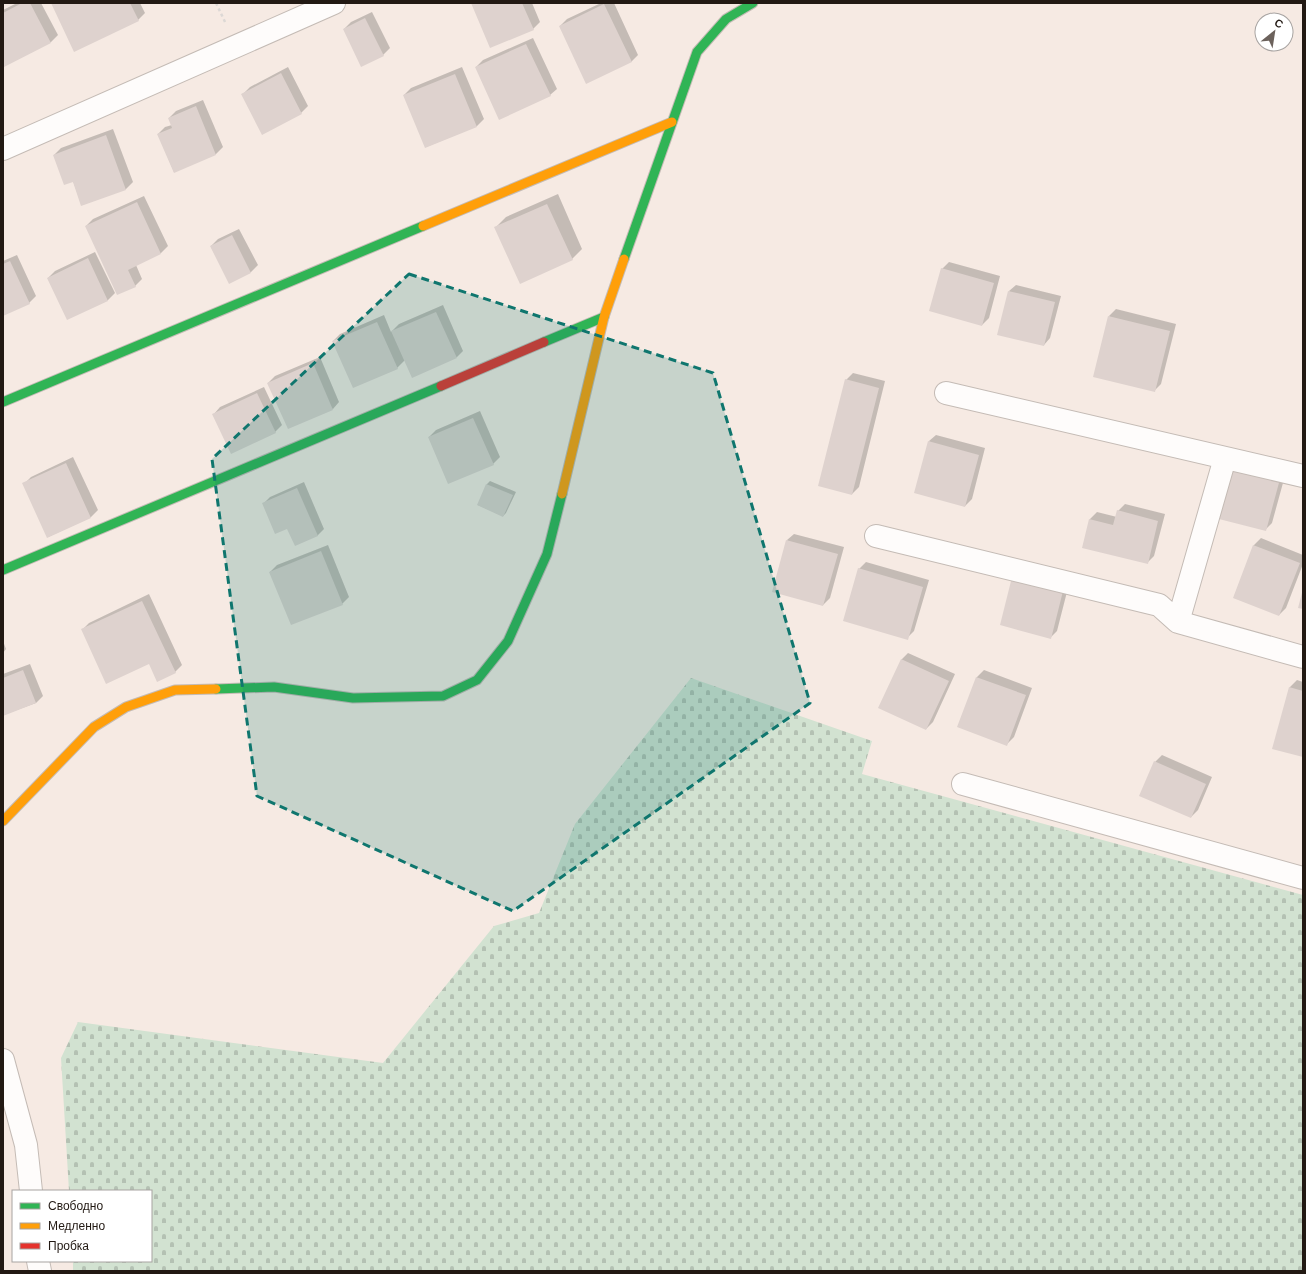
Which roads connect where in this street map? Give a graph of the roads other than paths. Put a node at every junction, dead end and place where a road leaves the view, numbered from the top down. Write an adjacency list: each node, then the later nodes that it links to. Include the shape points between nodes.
1 (334, 3): 4 (street)
2 (753, 3): 3 (street, via 726,19 697,52)
3 (672, 122): 5 (street); 7 (street)
4 (3, 149)
5 (604, 317): 11 (street); 15 (street, via 547,554 508,641 477,680 443,696 353,698 274,687 175,690 126,707 94,727)
6 (946, 393): 8 (street)
7 (3, 402)
8 (1225, 458): 9 (street); 12 (street)
9 (1303, 476)
10 (876, 536): 12 (street, via 1159,605)
11 (3, 570)
12 (1178, 622): 13 (street)
13 (1303, 657)
14 (963, 784): 16 (street)
15 (3, 821)
16 (1303, 878)
17 (3, 1060): 18 (street, via 26,1146)
18 (31, 1190)

